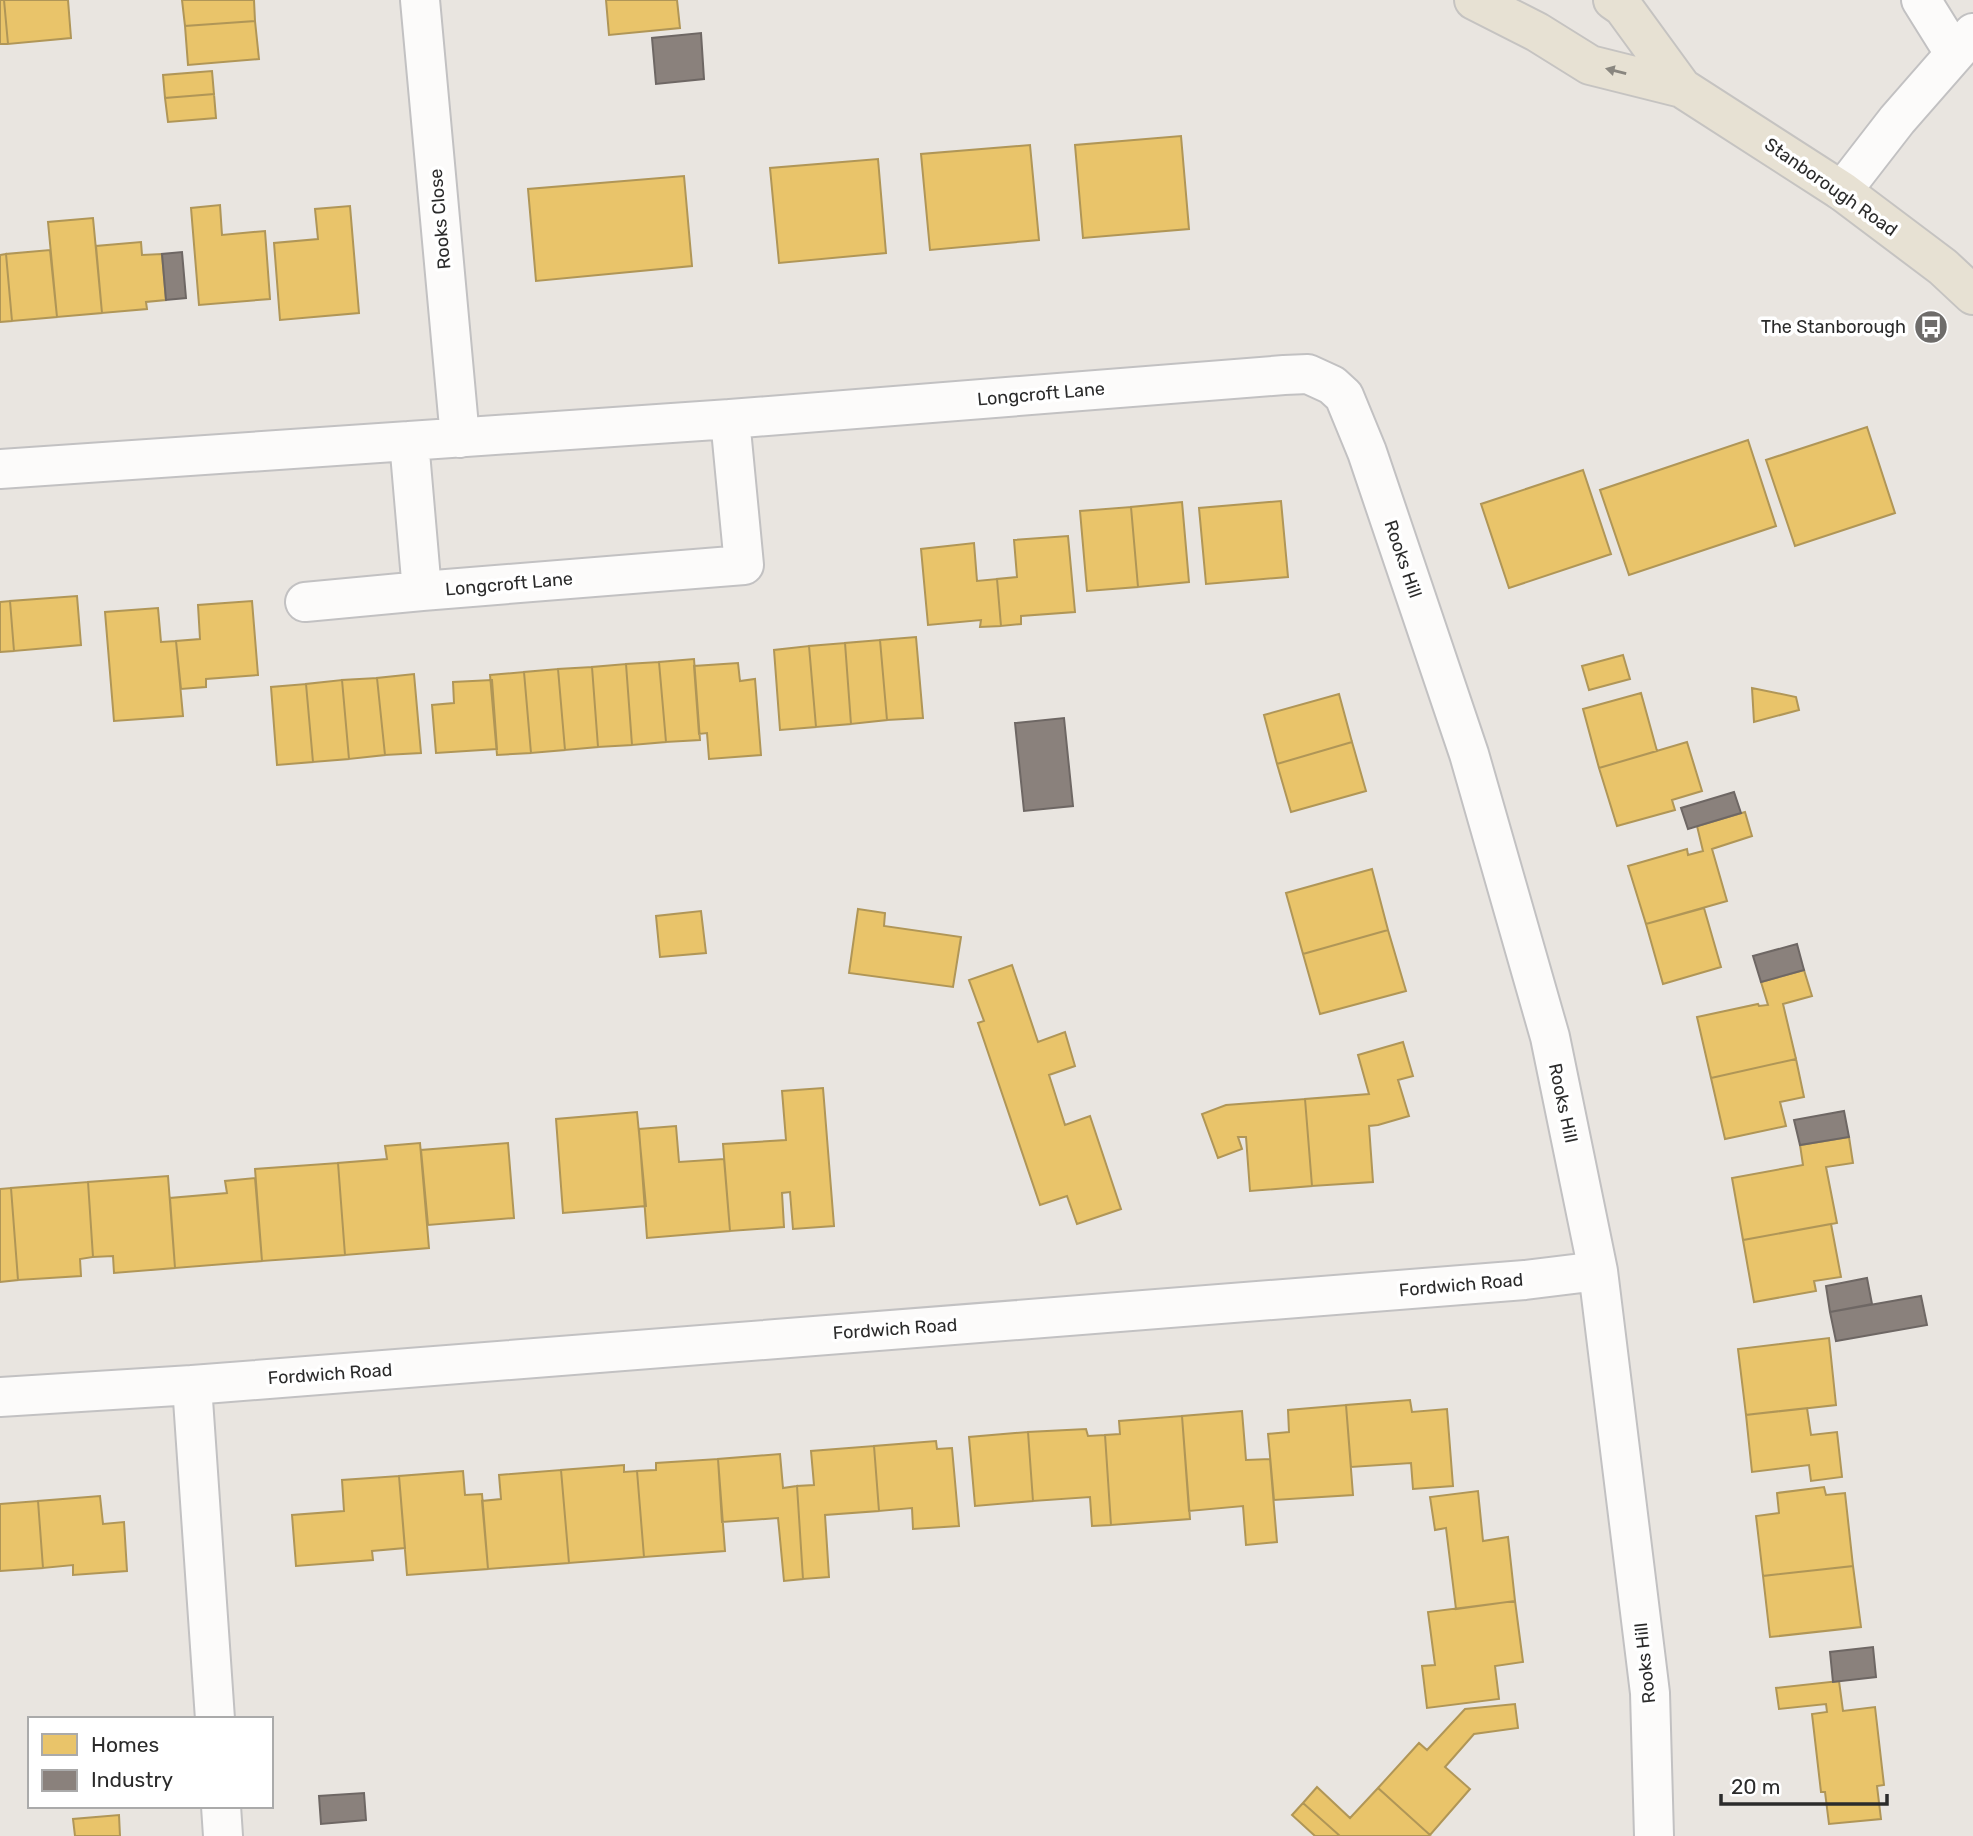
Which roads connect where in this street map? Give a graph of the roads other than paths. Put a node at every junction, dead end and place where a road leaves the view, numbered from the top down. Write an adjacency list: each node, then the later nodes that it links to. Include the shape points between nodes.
1 (420, 0): 11 (street, Rooks Close)
2 (1474, 0): 6 (main road, Stanborough Road, one-way to 2, via 1590,65)
3 (1613, 0): 6 (main road, Stanborough Road, via 1623,7)
4 (1921, 0): 5 (street)
5 (1964, 43): 7 (street)
6 (1682, 88): 7 (main road, Stanborough Road)
7 (1842, 191): 8 (main road, Stanborough Road)
8 (1973, 295)
9 (1344, 396): 10 (street, Longcroft Lane, via 1308,374); 16 (street, Rooks Hill, via 1469,754 1550,1037)
10 (730, 419): 11 (street, Longcroft Lane); 14 (street, Longcroft Lane, via 744,565)
11 (460, 438): 12 (street, Longcroft Lane)
12 (409, 441): 13 (street, Longcroft Lane); 14 (street, Longcroft Lane)
13 (0, 469)
14 (422, 591): 15 (street, Longcroft Lane)
15 (305, 602)
16 (1598, 1271): 17 (street, Fordwich Road); 22 (street, Rooks Hill, via 1650,1693)
17 (192, 1385): 18 (street, Fordwich Road); 19 (street)
18 (0, 1397)
19 (215, 1717)
20 (221, 1808): 21 (street)
21 (223, 1836)
22 (1654, 1836)

